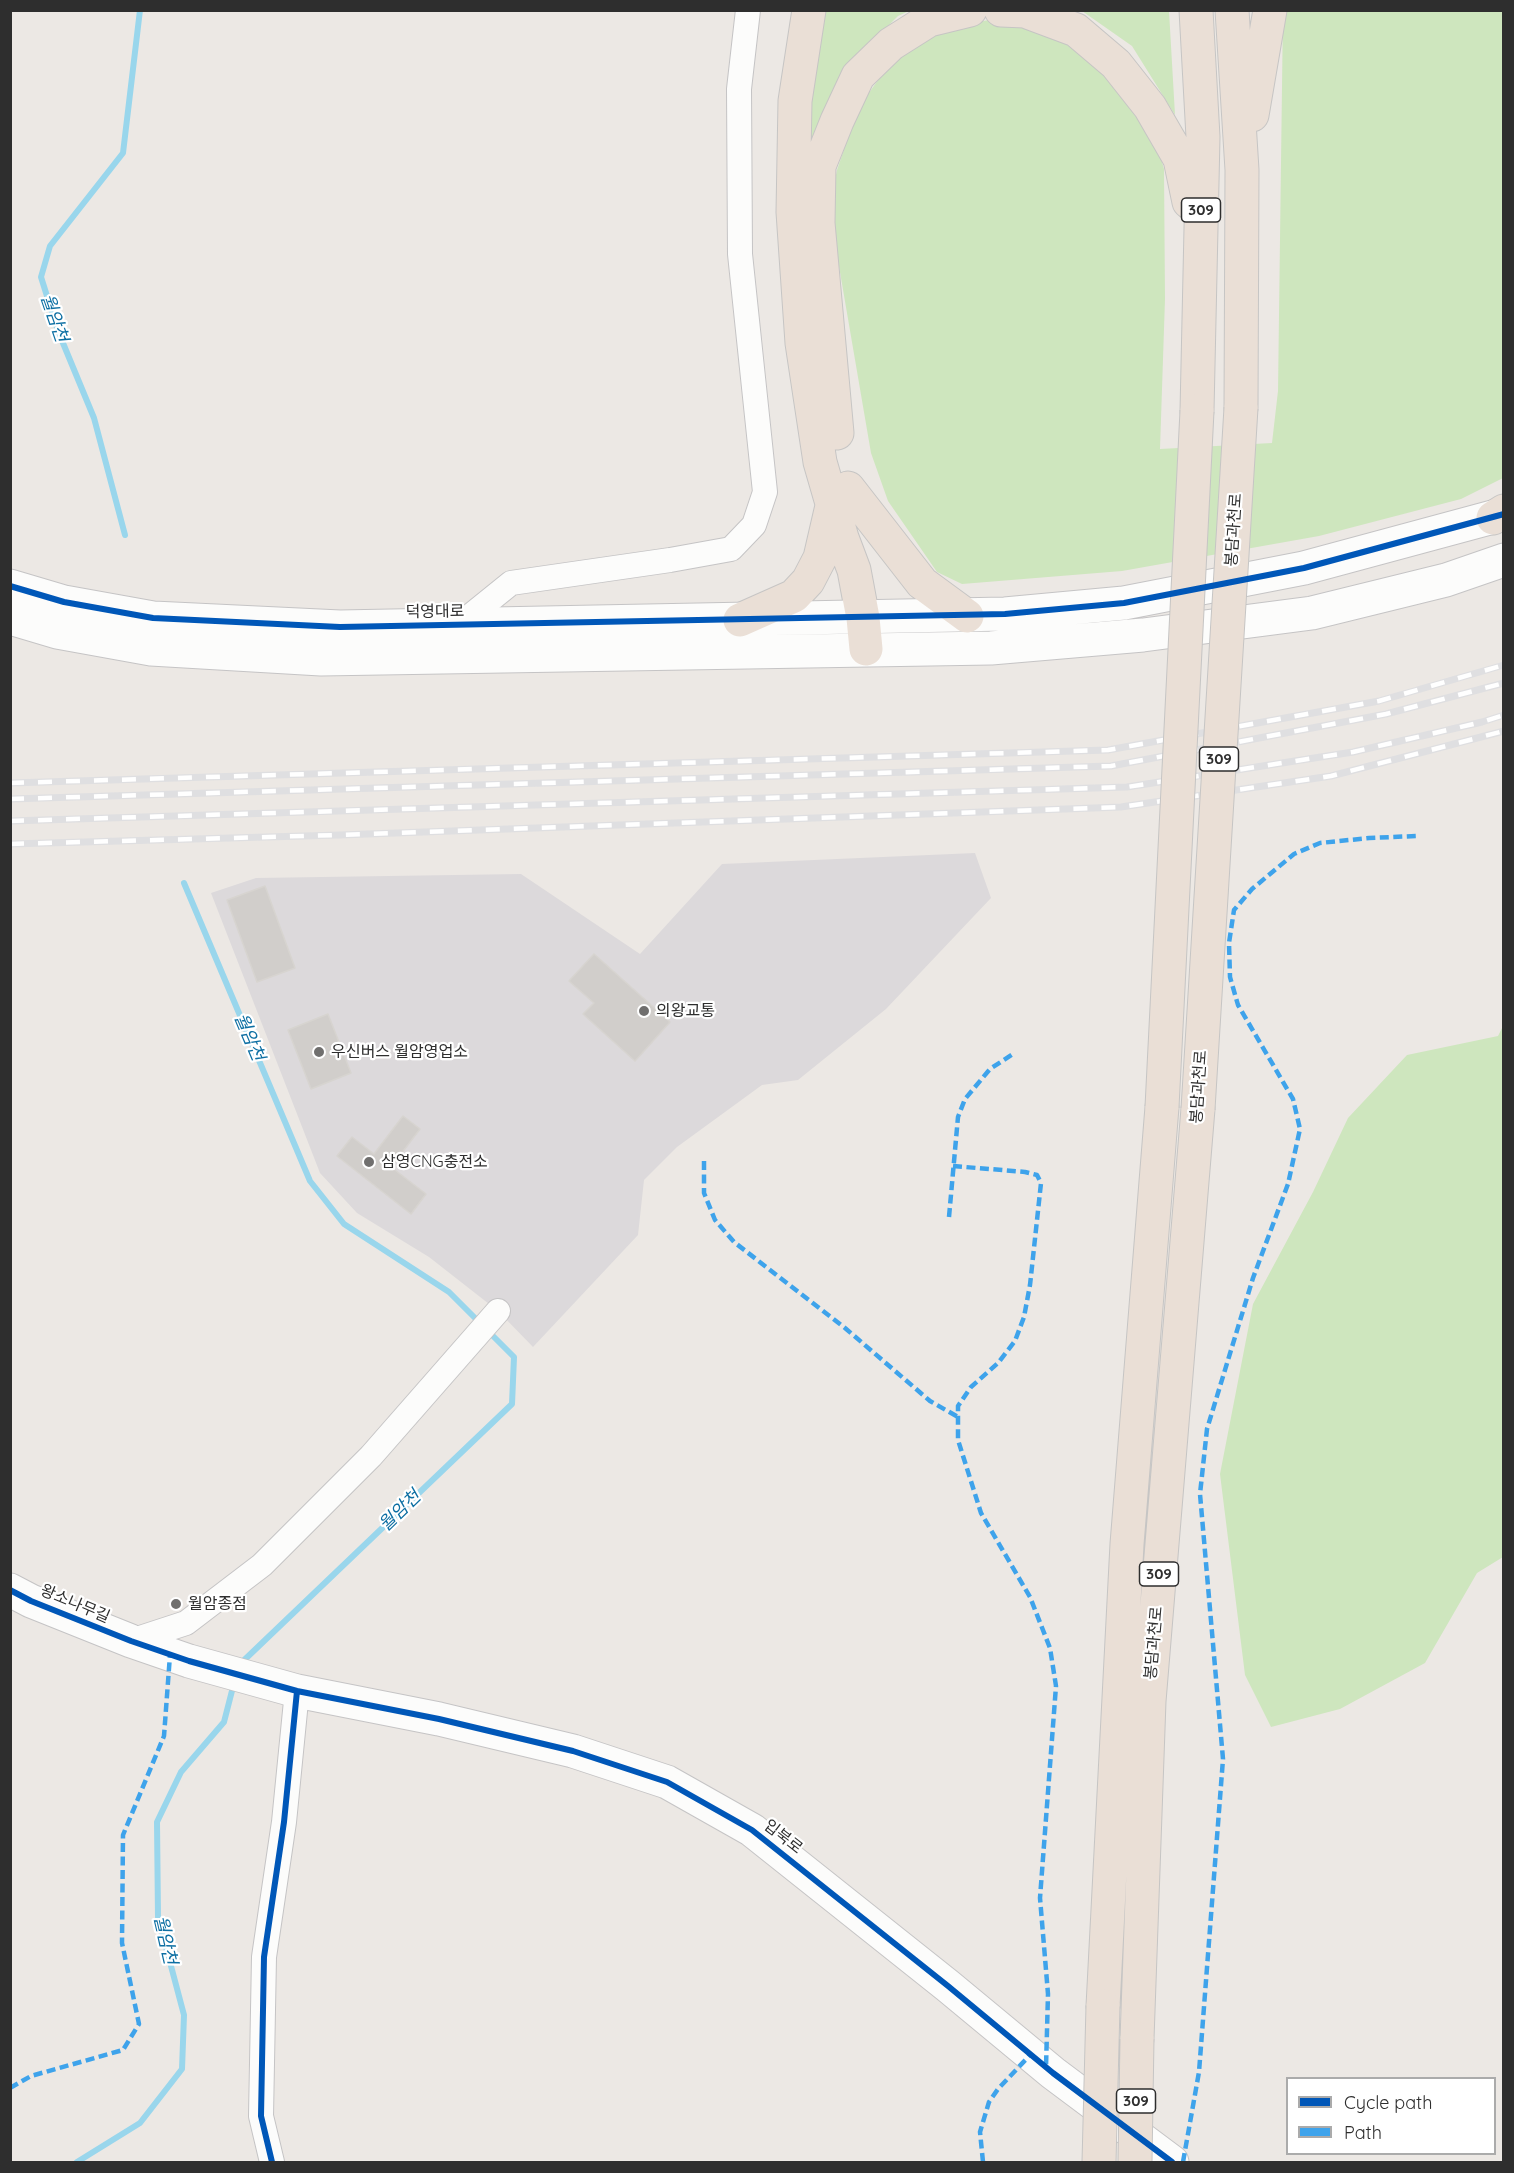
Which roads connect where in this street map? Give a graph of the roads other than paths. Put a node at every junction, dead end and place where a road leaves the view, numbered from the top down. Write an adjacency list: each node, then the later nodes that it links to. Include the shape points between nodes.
1 (748, 10): 17 (street, via 739,89 740,254 765,492 754,525 731,549 511,583)
2 (809, 10): 10 (highway, via 795,101 793,212 802,343 820,462)
3 (970, 10): 10 (highway, via 929,20 891,44 858,76 819,166 818,223)
4 (1001, 10): 9 (highway, via 1025,11 1076,30 1116,64 1150,107 1180,159)
5 (1196, 10): 9 (highway, 봉담과천로 / 309, via 1203,137)
6 (1232, 10): 8 (highway, 봉담과천로 / 309)
7 (1270, 10): 8 (highway)
8 (1242, 170): 26 (highway, 봉담과천로 / 309, bridge, via 1241,408 1198,1109 1149,1701)
9 (1200, 255): 25 (highway, 봉담과천로 / 309, bridge, via 1197,411 1162,1107 1128,1544 1103,2006)
10 (840, 496): 14 (highway, via 922,583); 16 (highway, via 820,558 808,581 794,597); 18 (highway, via 858,533 854,570)
11 (1500, 514): 14 (street, via 1304,568 1124,603)
12 (1503, 560): 18 (street, via 1446,580 1312,613 1143,635 991,648)
13 (10, 586): 17 (street, 덕영대로, via 64,602 153,618 340,627)
14 (967, 616): 18 (street)
15 (10, 618): 18 (street, via 57,632 152,649 321,659)
16 (740, 620): 17 (street, 덕영대로); 18 (street, 덕영대로)
17 (459, 625)
18 (864, 633)
19 (498, 1311): 21 (street, via 371,1456 262,1565 186,1623)
20 (18, 1600): 21 (street, 왕소나무길)
21 (131, 1641): 22 (street, 왕소나무길)
22 (189, 1661): 23 (street, 입북로)
23 (284, 1687): 24 (street, via 284,1822 264,1957 261,2116); 27 (street, 입북로, via 573,1751 667,1782 752,1830 1053,2073)
24 (272, 2163)
25 (1099, 2163)
26 (1135, 2163)
27 (1172, 2163)

